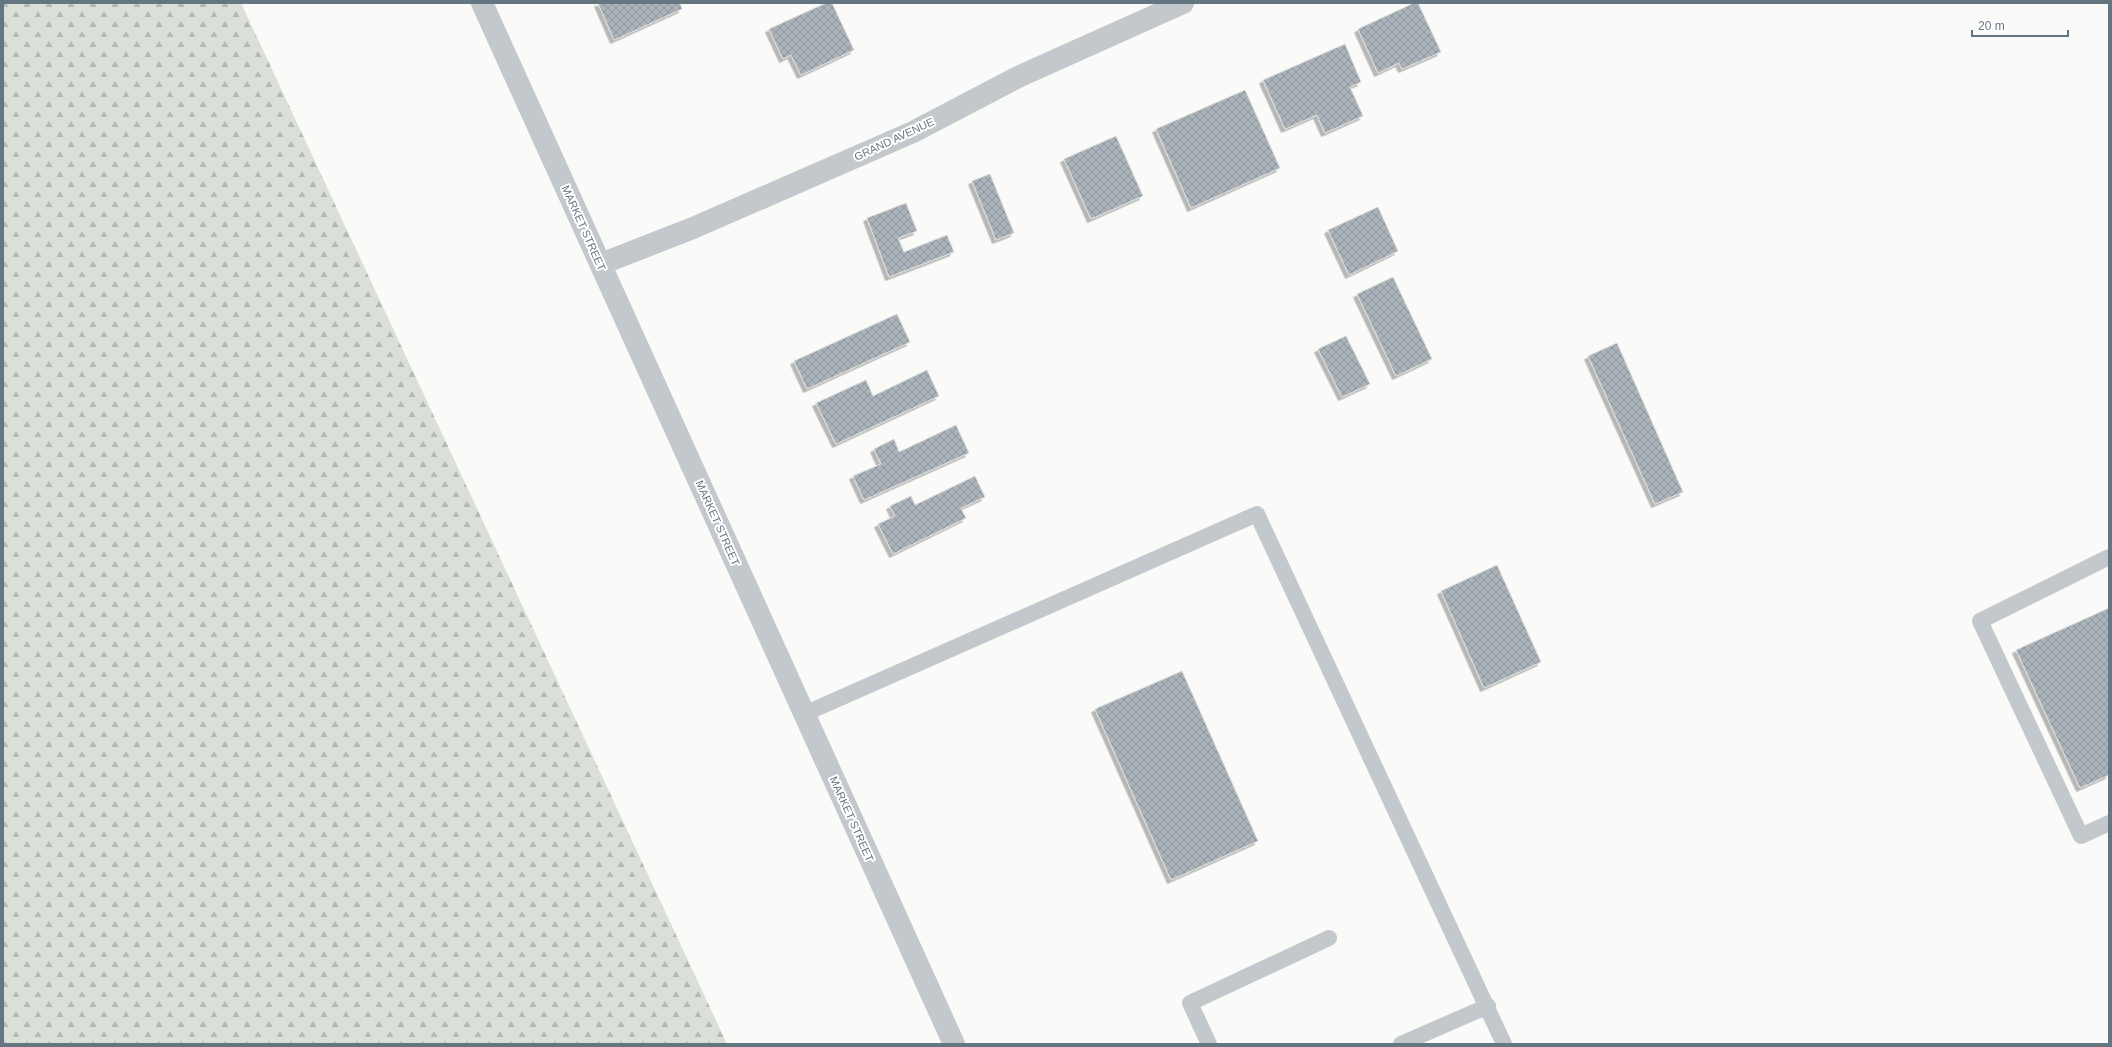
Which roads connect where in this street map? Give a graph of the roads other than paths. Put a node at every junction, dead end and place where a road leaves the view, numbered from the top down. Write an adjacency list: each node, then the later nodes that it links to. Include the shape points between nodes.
1 (482, 3): 3 (street, MARKET STREET)
2 (1183, 3): 3 (street, GRAND AVENUE, via 1018,77 913,132 693,228)
3 (601, 264): 5 (street, MARKET STREET)
4 (2109, 557): 6 (lane, via 1980,621 2081,836)
5 (804, 714): 8 (lane, via 1257,514); 9 (street, MARKET STREET)
6 (2109, 823)
7 (1329, 938): 10 (lane, via 1190,1003)
8 (1488, 1006): 11 (lane); 12 (lane)
9 (954, 1044)
10 (1209, 1044)
11 (1401, 1044)
12 (1504, 1044)

